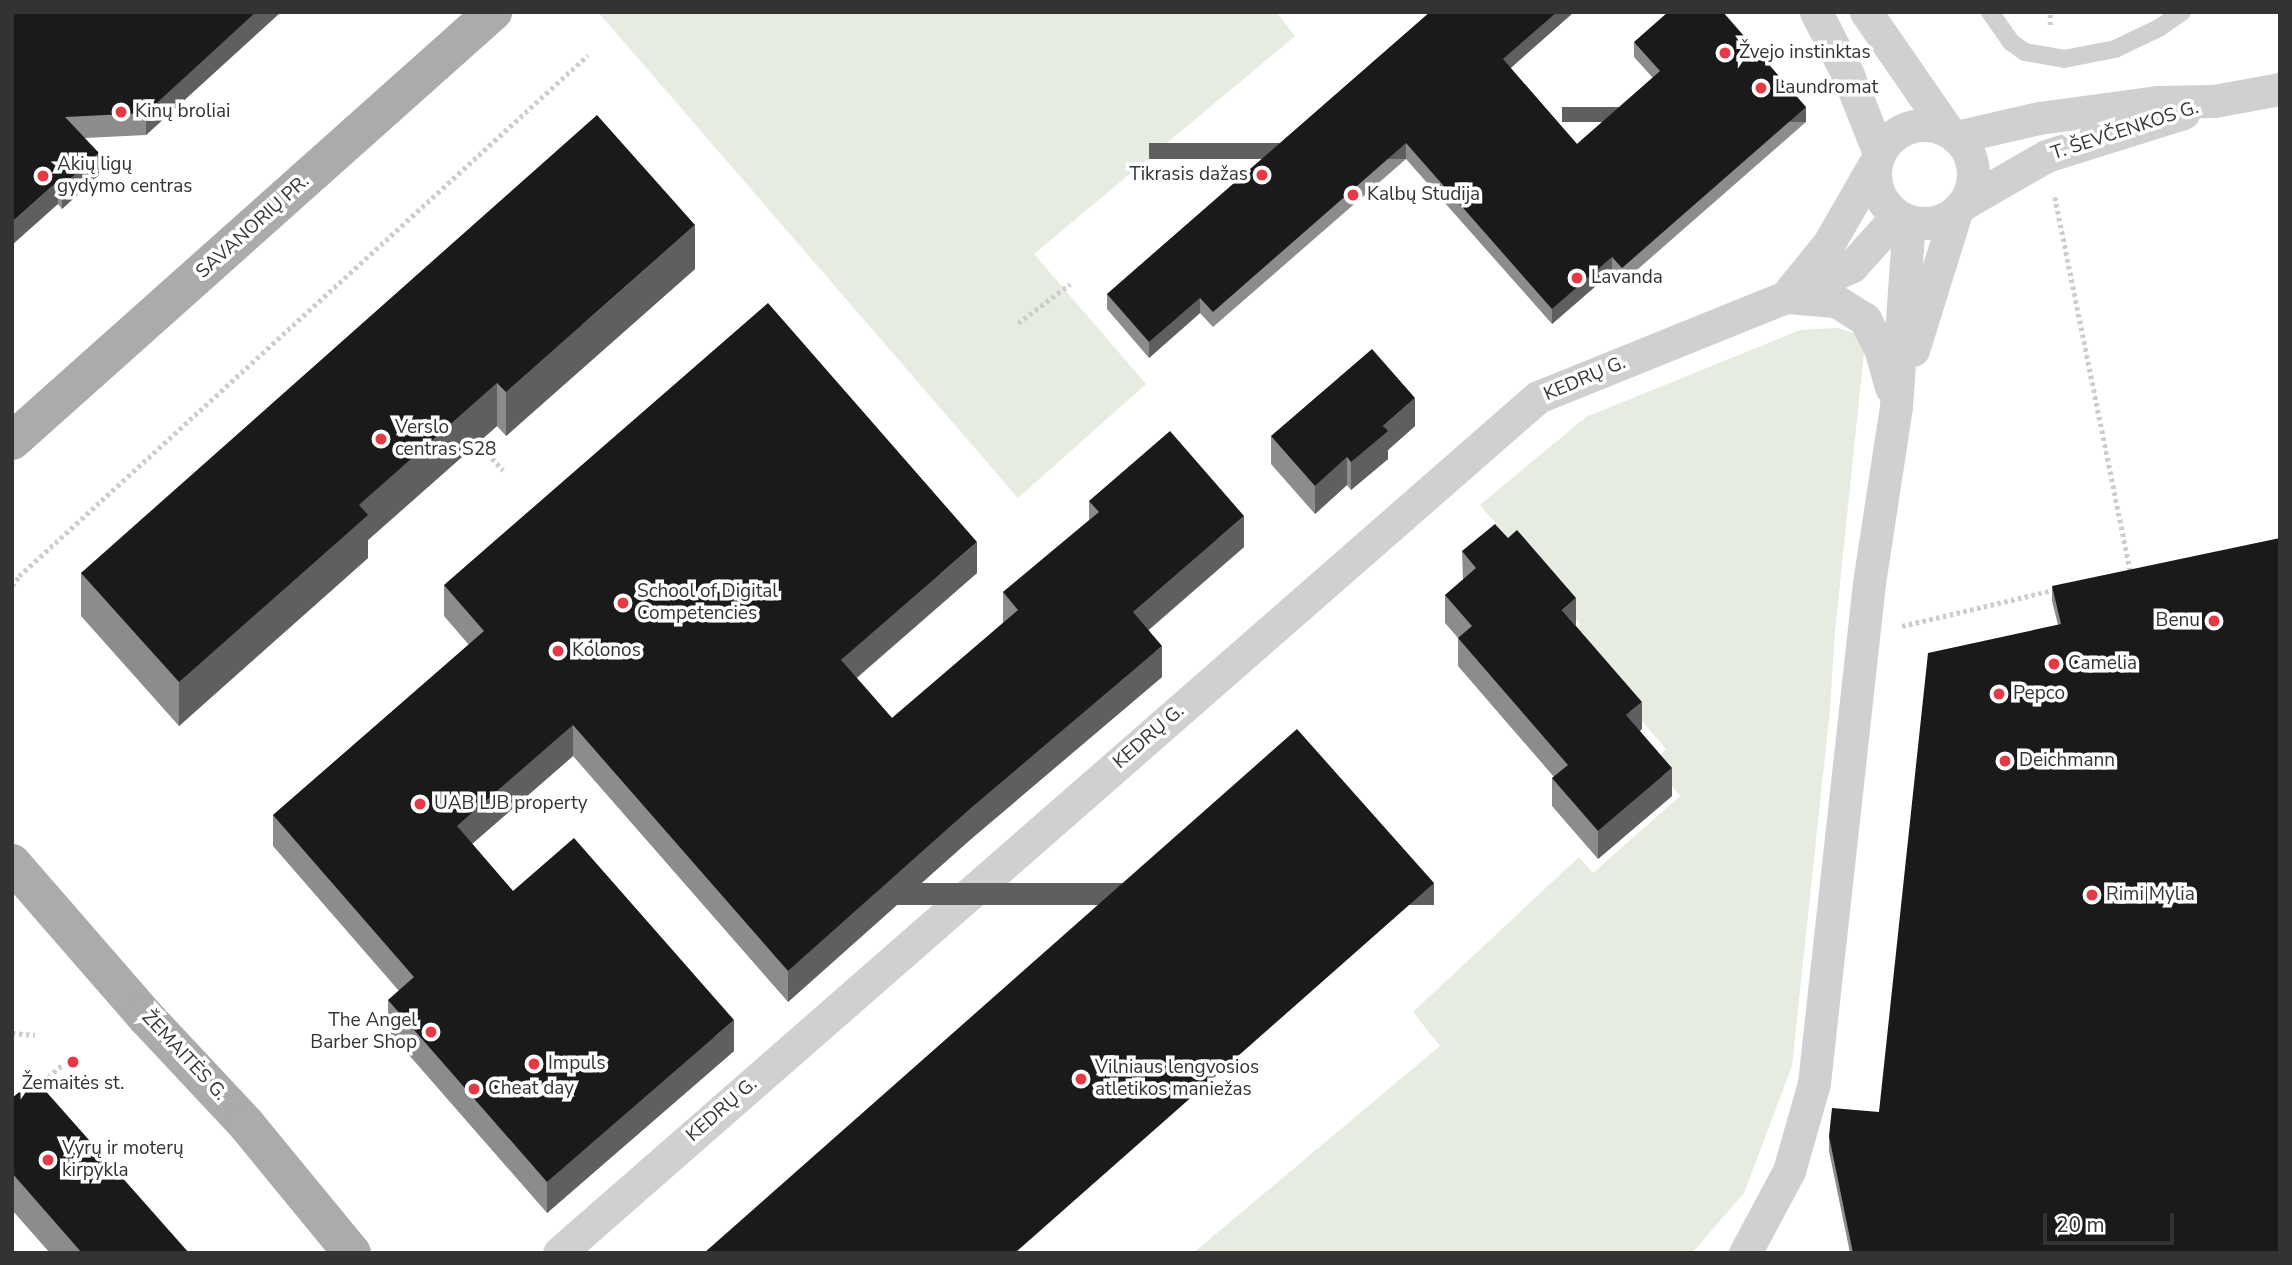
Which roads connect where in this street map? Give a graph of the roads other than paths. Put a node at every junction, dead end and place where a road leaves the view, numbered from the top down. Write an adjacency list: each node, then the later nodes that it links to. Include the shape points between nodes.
1 (493, 12): 14 (main road, SAVANORIŲ PR.)
2 (1816, 12): 9 (street, via 1848,75)
3 (1866, 12): 8 (street)
4 (1990, 12): 5 (lane, via 2011,42 2025,52 2064,59 2115,49)
5 (2182, 12)
6 (2280, 89): 7 (street, T. ŠEVČENKOS G.)
7 (2214, 101): 8 (street, T. ŠEVČENKOS G., via 2157,102); 10 (street, T. ŠEVČENKOS G., via 2046,156)
8 (1952, 134): 9 (street, via 1926,125 1903,129 1885,142); 10 (street, via 1972,164 1972,185)
9 (1877, 158): 11 (street, via 1879,196); 12 (street, KEDRŲ G., via 1829,243)
10 (1960, 208): 11 (street, via 1936,223); 13 (street)
11 (1903, 219): 12 (street, KEDRŲ G., via 1852,266); 13 (street)
12 (1785, 297): 13 (street, KEDRŲ G., via 1836,301 1865,319 1880,348); 17 (street, KEDRŲ G., via 1538,397)
13 (1896, 406): 18 (street, via 1876,539 1814,1083 1789,1171)
14 (12, 441)
15 (12, 863): 16 (main road, ŽEMAITĖS G., via 246,1124)
16 (352, 1253)
17 (559, 1253)
18 (1745, 1253)

